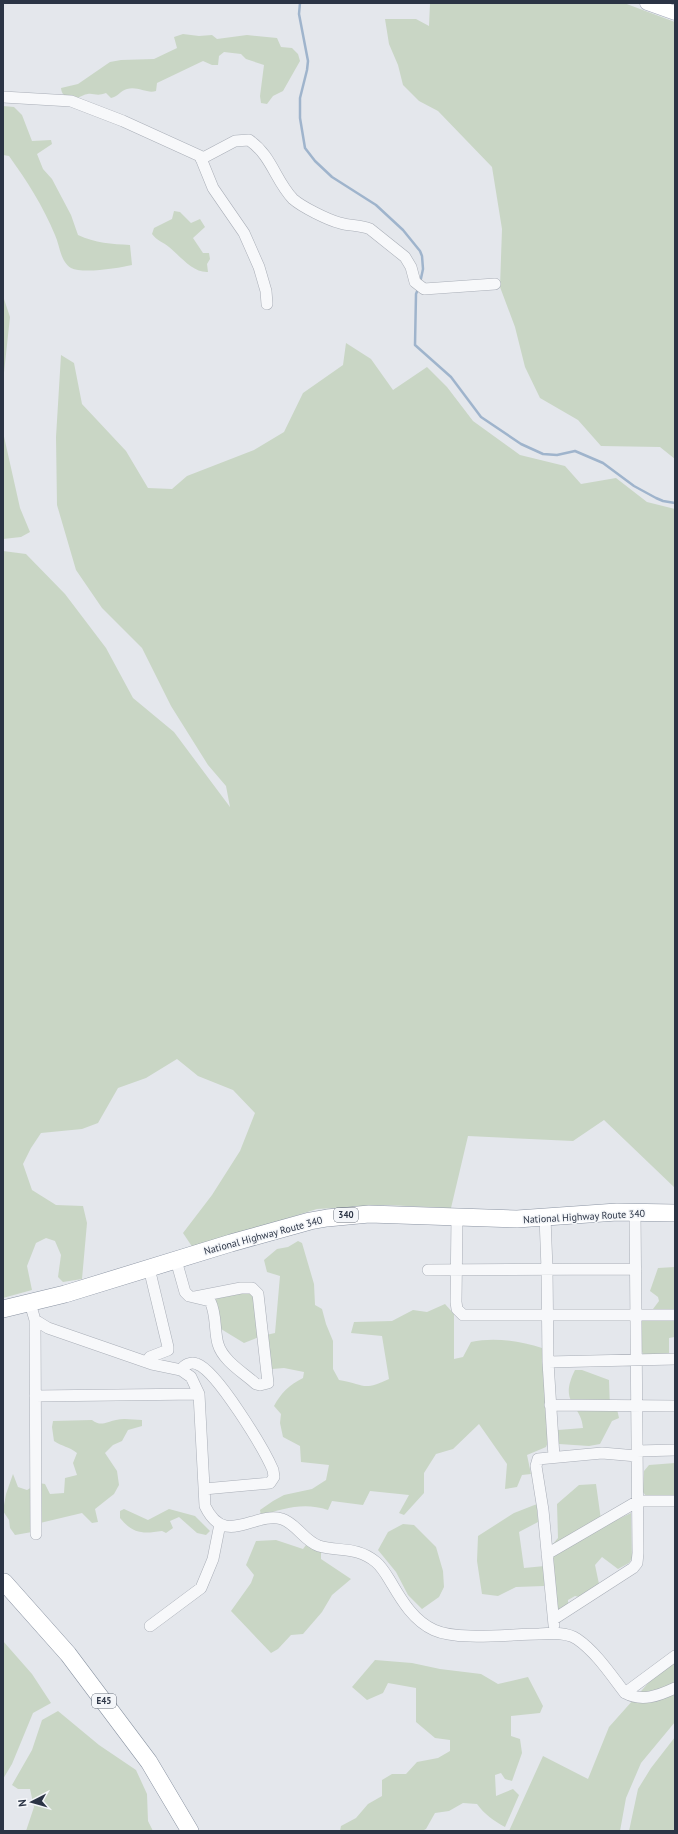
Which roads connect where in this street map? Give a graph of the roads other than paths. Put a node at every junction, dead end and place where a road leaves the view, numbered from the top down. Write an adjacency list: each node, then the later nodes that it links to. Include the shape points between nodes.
1 (647, 3): 2 (main road)
2 (675, 13)
3 (3, 97): 4 (street, via 72,101 123,121 200,156)
4 (201, 159): 5 (street, via 235,141 249,140 273,165 282,185 294,200 339,223 370,230 405,257 420,288 424,290); 6 (street, via 213,188 244,233 259,267)
5 (495, 284)
6 (267, 304)
7 (635, 1212): 8 (highway, National Highway Route 340 / 340); 10 (highway, National Highway Route 340 / 340); 15 (street)
8 (675, 1213)
9 (457, 1217): 10 (highway, National Highway Route 340 / 340); 11 (highway, National Highway Route 340 / 340, via 369,1214 334,1217 310,1221); 14 (street)
10 (545, 1217): 13 (street)
11 (176, 1260): 12 (highway, National Highway Route 340 / 340); 17 (street, via 185,1292)
12 (149, 1268): 18 (highway, National Highway Route 340 / 340); 26 (street, via 168,1350 150,1357)
13 (547, 1268): 14 (street); 15 (street); 21 (street)
14 (458, 1269): 16 (street); 21 (street, via 456,1302 457,1309 463,1315)
15 (636, 1269): 20 (street)
16 (428, 1270)
17 (196, 1297): 17 (street, via 207,1299 212,1306 218,1344 225,1357 256,1384 260,1386 268,1383 258,1294 252,1288 241,1288)
18 (30, 1303): 19 (highway, National Highway Route 340 / 340); 23 (street)
19 (3, 1309)
20 (636, 1314): 21 (street); 22 (street); 25 (street)
21 (547, 1315): 27 (street)
22 (675, 1315)
23 (35, 1320): 26 (street, via 48,1328); 30 (street)
24 (675, 1359): 25 (street)
25 (636, 1360): 27 (street); 32 (street)
26 (146, 1362): 28 (street)
27 (548, 1362): 31 (street)
28 (181, 1370): 29 (street, via 191,1377); 37 (street, via 184,1366 196,1363 216,1381 244,1418 273,1470 274,1477 270,1483)
29 (199, 1394): 30 (street); 37 (street)
30 (35, 1396): 41 (street)
31 (550, 1405): 32 (street); 36 (street)
32 (637, 1405): 33 (street); 35 (street)
33 (675, 1406)
34 (675, 1450): 35 (street)
35 (637, 1454): 36 (street, via 602,1453); 38 (street)
36 (554, 1457): 42 (street, via 538,1459 536,1466)
37 (204, 1489): 40 (street, via 205,1506)
38 (638, 1501): 39 (street); 42 (street); 44 (street, via 637,1563)
39 (675, 1501)
40 (220, 1524): 45 (street, via 213,1559 201,1588); 46 (street, via 233,1526 282,1519 319,1546 358,1551 384,1570 406,1606 418,1620 434,1630 462,1636)
41 (36, 1534)
42 (548, 1554): 44 (street)
43 (4, 1582): 50 (highway, E45, via 68,1654 149,1762)
44 (554, 1619): 46 (street)
45 (150, 1626)
46 (555, 1634): 49 (street, via 576,1638 589,1648)
47 (675, 1656): 49 (street)
48 (675, 1688): 49 (street, via 653,1697 634,1697)
49 (625, 1693)
50 (190, 1831)

